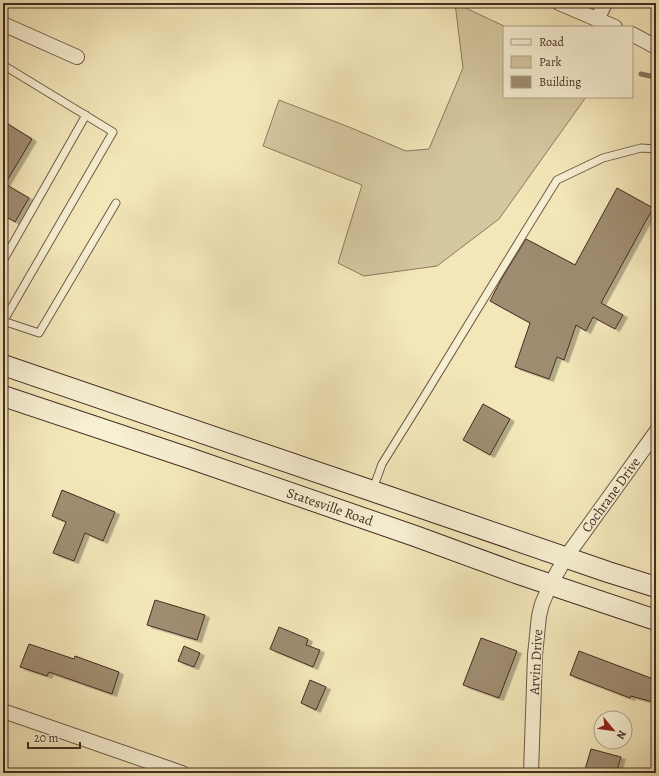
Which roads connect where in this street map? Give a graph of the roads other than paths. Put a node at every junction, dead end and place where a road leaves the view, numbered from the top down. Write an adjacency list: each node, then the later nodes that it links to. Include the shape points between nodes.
1 (559, 3): 3 (street)
2 (605, 3): 3 (street)
3 (597, 20): 5 (street)
4 (3, 24): 8 (street)
5 (612, 26)
6 (633, 35): 7 (street)
7 (656, 47)
8 (77, 57)
9 (3, 65): 10 (lane)
10 (86, 115): 13 (lane); 14 (lane, via 113,132)
11 (656, 149): 18 (lane, via 641,148 603,158 557,180 382,464)
12 (116, 203): 14 (lane, via 39,333)
13 (3, 261)
14 (3, 321)
15 (3, 365): 18 (main road, Statesville Road)
16 (3, 396): 20 (main road, Statesville Road, via 185,456)
17 (656, 432): 19 (street, Cochrane Drive)
18 (373, 491): 19 (main road, Statesville Road)
19 (566, 557): 20 (street, Arvin Drive); 21 (main road, Statesville Road)
20 (550, 585): 22 (main road, Statesville Road); 25 (street, Arvin Drive, via 539,616)
21 (656, 588)
22 (656, 620)
23 (3, 711): 24 (street)
24 (182, 773)
25 (531, 773)

